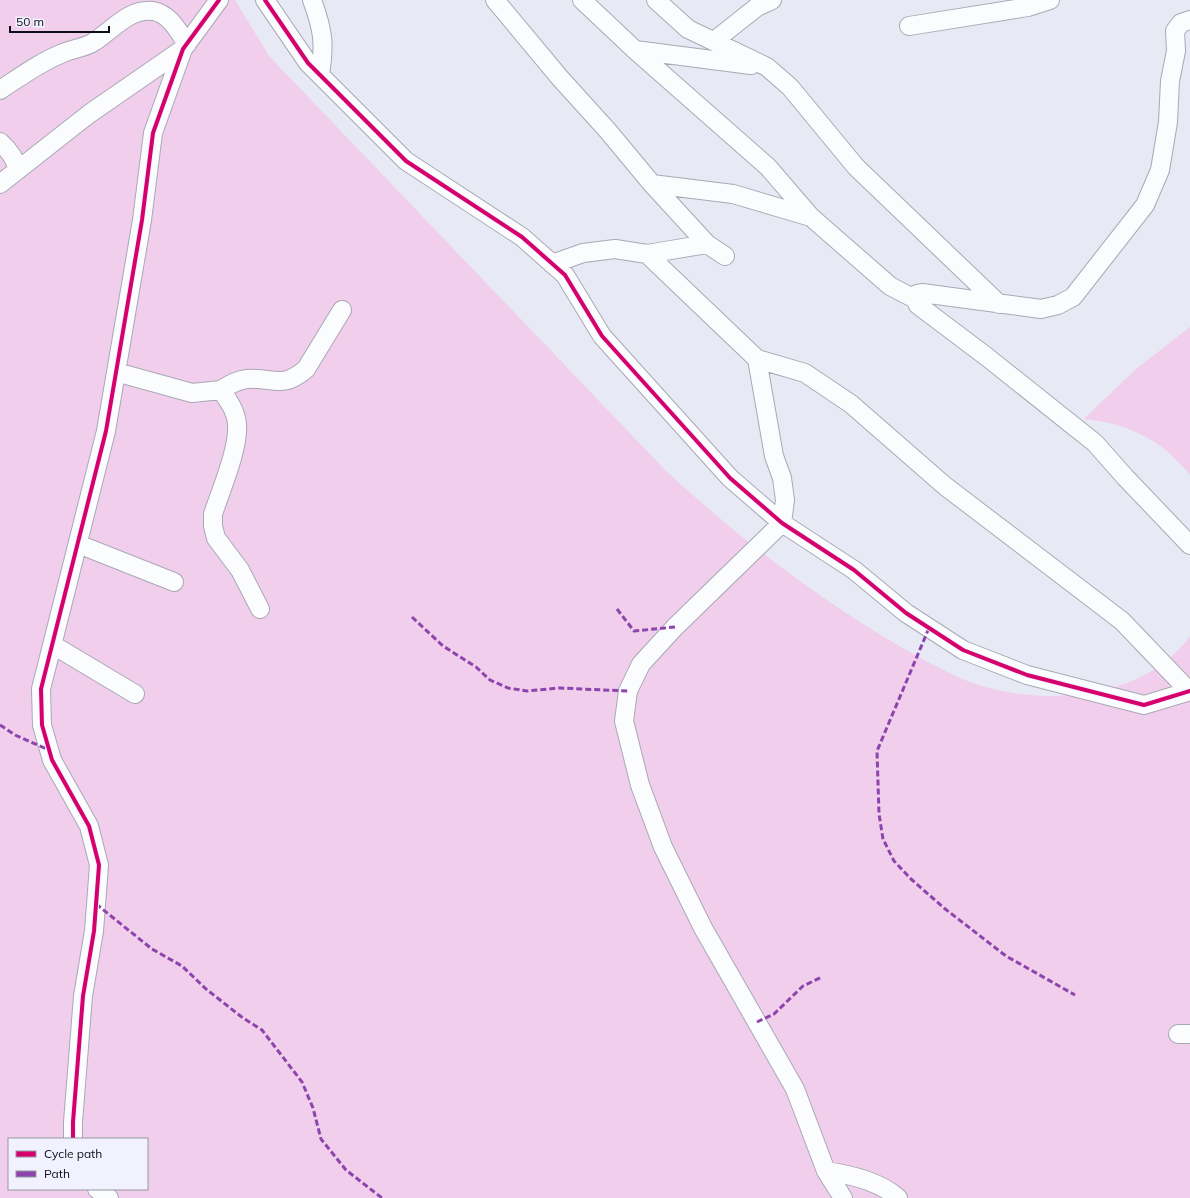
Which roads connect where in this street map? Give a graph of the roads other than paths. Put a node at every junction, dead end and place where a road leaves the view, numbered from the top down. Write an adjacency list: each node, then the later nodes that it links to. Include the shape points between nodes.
1 (219, 0): 12 (street)
2 (265, 0): 15 (street, via 308,63)
3 (312, 0): 15 (street, via 322,28 324,52)
4 (495, 0): 20 (street)
5 (582, 0): 13 (street)
6 (656, 0): 11 (street, via 688,29)
7 (772, 0): 11 (street, via 757,7)
8 (1050, 0): 10 (street, via 1028,7)
9 (1190, 20): 27 (street, via 1181,23 1175,30 1176,50 1160,170 1145,205 1073,296 1058,305 1041,309)
10 (909, 26)
11 (714, 41): 14 (street)
12 (185, 47): 16 (street, via 169,19 152,11 142,12 128,16 92,43 63,53 30,70); 18 (street, via 89,114); 30 (street, via 153,133 142,220)
13 (635, 50): 14 (street); 21 (street, via 768,167)
14 (767, 67): 27 (street, via 790,87 856,167)
15 (320, 75): 25 (street, via 406,161 522,238)
16 (0, 90)
17 (0, 142): 18 (street, via 12,155)
18 (18, 170): 19 (street)
19 (0, 184)
20 (652, 184): 21 (street, via 733,194); 22 (street)
21 (812, 217): 26 (street, via 890,286)
22 (707, 244): 23 (street); 24 (street)
23 (647, 254): 25 (street, via 615,249 582,253); 29 (street)
24 (725, 256)
25 (552, 264): 32 (street, via 565,275 602,336 730,478)
26 (915, 299): 27 (street, via 922,293); 34 (street, via 918,305 1095,443)
27 (999, 304)
28 (342, 310): 31 (street, via 306,369 298,376 274,383 246,379)
29 (757, 359): 32 (street, via 774,456 782,478 785,500); 38 (street, via 805,373 851,404 945,486 1122,621)
30 (116, 372): 31 (street, via 192,393); 33 (street, via 106,431)
31 (221, 390): 36 (street, via 231,406 237,423 236,442 213,514 213,526 216,538 240,570)
32 (782, 523): 38 (street, via 854,570 906,613 963,650 1027,675 1144,705); 41 (street, via 675,627 641,664 628,691 624,721 640,785 663,847 704,928 795,1089)
33 (78, 544): 35 (street); 37 (street)
34 (1190, 545)
35 (174, 582)
36 (260, 609)
37 (52, 645): 39 (street); 40 (street, via 41,689 42,725 52,760 89,826 99,865 94,931 83,996)
38 (1190, 691)
39 (136, 694)
40 (73, 1138)
41 (826, 1171): 44 (street); 45 (street, via 848,1174 891,1192)
42 (98, 1190): 43 (street)
43 (109, 1198)
44 (843, 1198)
45 (898, 1198)

